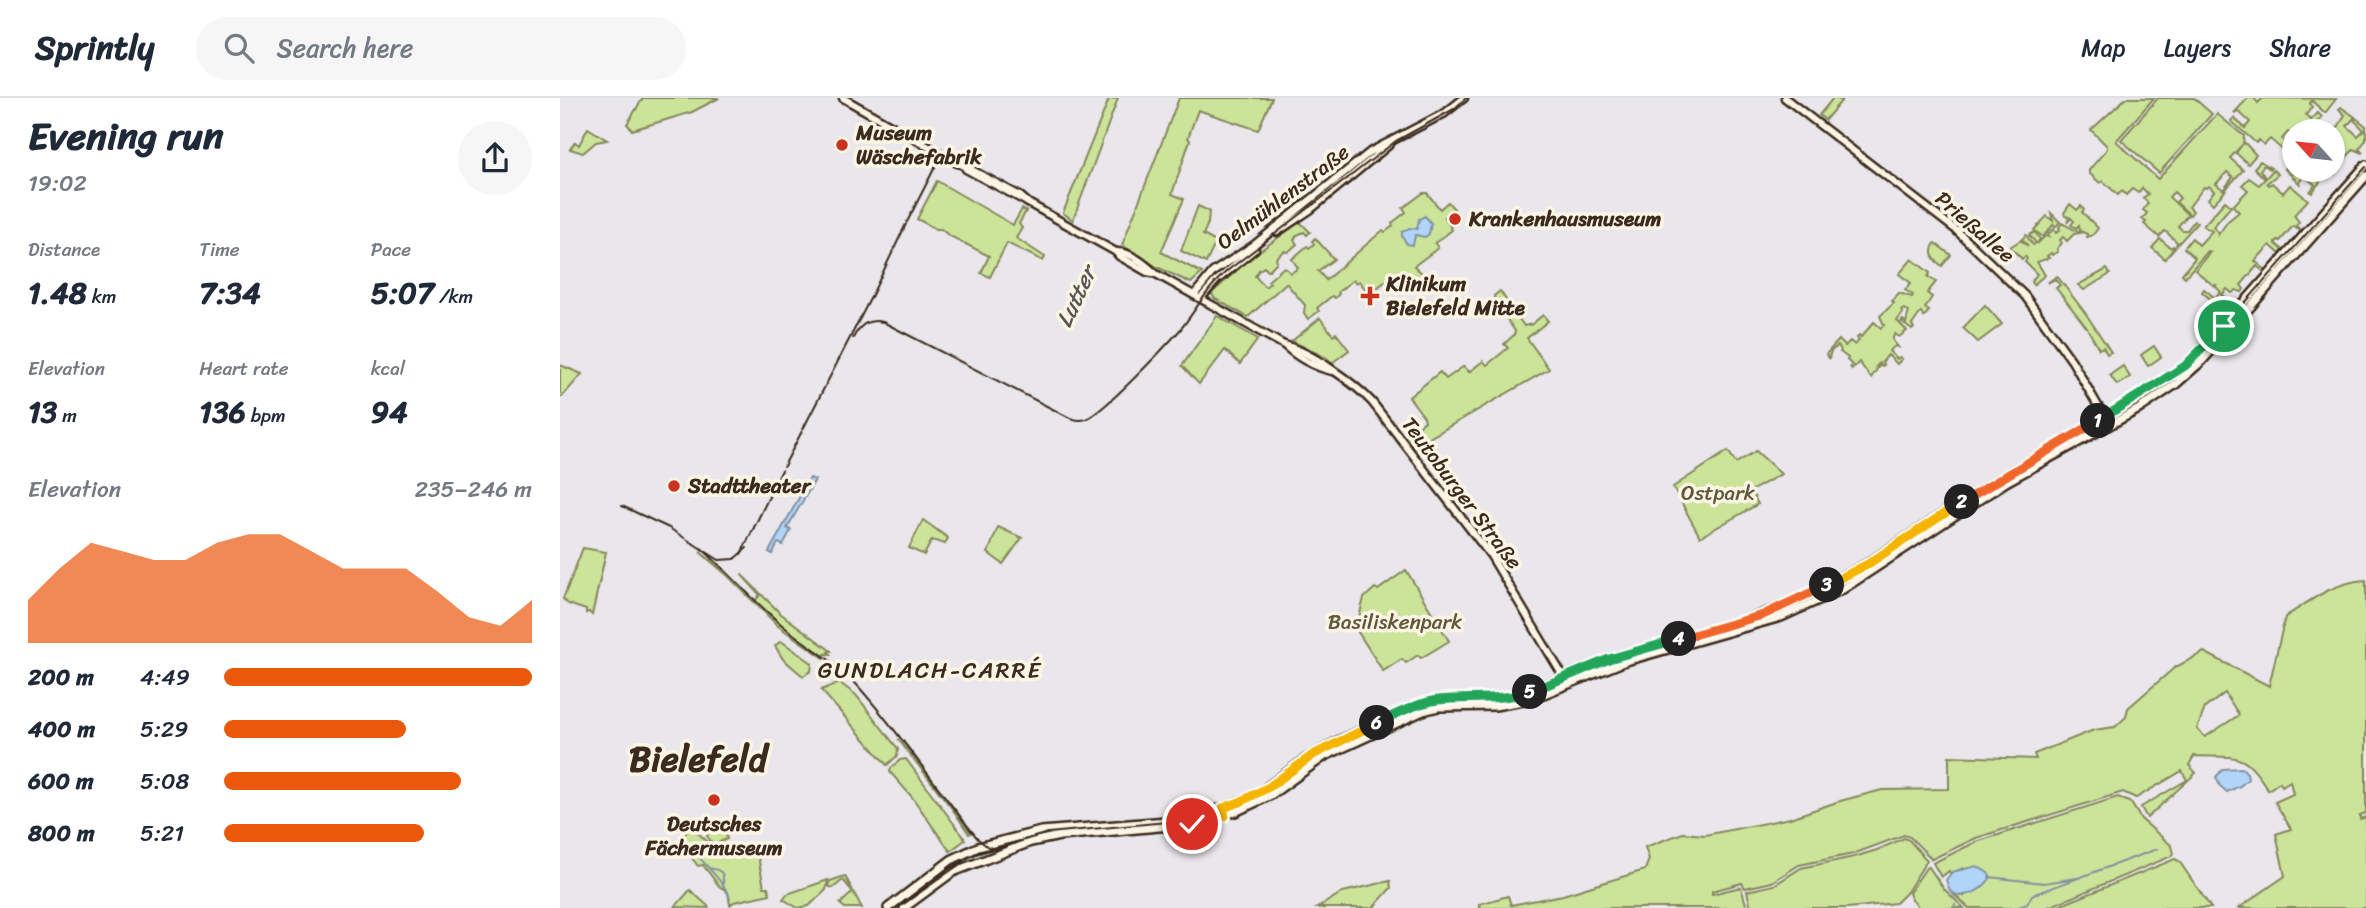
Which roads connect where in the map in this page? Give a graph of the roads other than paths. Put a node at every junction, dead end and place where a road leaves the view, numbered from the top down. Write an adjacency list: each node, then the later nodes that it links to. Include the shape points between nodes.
1 (843, 98): 7 (street, Teutoburger Straße)
2 (1464, 98): 7 (street, Oelmühlenstraße, via 1445,113 1370,152 1254,246 1215,270)
3 (1784, 98): 8 (street, Prießallee, via 1956,230 2025,296 2065,349)
4 (2366, 165): 6 (main road)
5 (2366, 176): 6 (main road)
6 (2352, 186): 8 (main road, via 2231,323 2185,366)
7 (1198, 297): 9 (street, Teutoburger Straße, via 1327,365 1369,399 1491,556)
8 (2107, 421): 9 (main road, via 1968,502 1878,562 1763,615 1609,659)
9 (1565, 681): 10 (main road, via 1518,703 1423,711 1332,749 1262,800)
10 (1224, 812): 12 (main road, via 1041,831); 13 (main road, via 1169,827 1048,838)
11 (978, 847): 12 (main road); 14 (main road); 15 (main road)
12 (987, 848): 13 (main road); 14 (main road)
13 (996, 855): 14 (main road)
14 (982, 860): 16 (main road, via 953,872)
15 (888, 908)
16 (904, 908)

